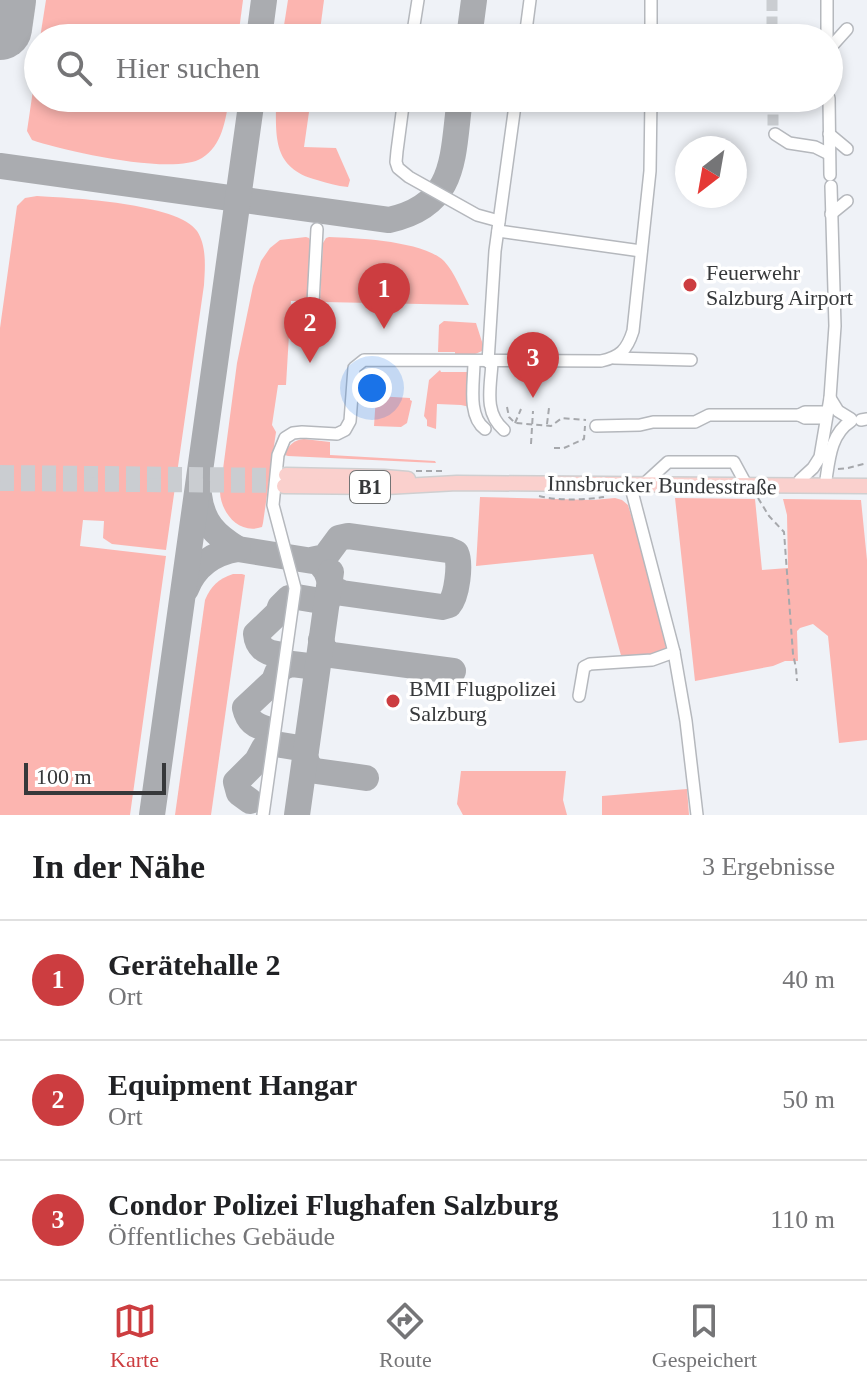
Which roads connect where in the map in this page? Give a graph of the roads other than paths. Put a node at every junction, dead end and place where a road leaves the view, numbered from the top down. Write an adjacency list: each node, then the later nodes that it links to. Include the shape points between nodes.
1 (418, 0): 5 (street)
2 (530, 0): 6 (street)
3 (651, 0): 7 (street)
4 (827, 0): 8 (street)
5 (414, 24)
6 (527, 24)
7 (651, 24)
8 (827, 24)
9 (847, 29): 10 (street)
10 (843, 33)
11 (402, 112): 21 (street, via 398,168)
12 (514, 112): 21 (street)
13 (651, 112): 23 (street)
14 (829, 112): 16 (street)
15 (775, 134): 18 (street)
16 (829, 134): 17 (street); 18 (street)
17 (847, 149)
18 (829, 154): 20 (street)
19 (847, 201): 20 (street)
20 (831, 214): 29 (street, via 835,326)
21 (498, 226): 23 (street); 28 (street)
22 (317, 229): 24 (street)
23 (641, 251): 25 (street, via 630,343)
24 (311, 340)
25 (614, 358): 26 (street); 28 (street)
26 (691, 360)
27 (474, 362): 28 (street); 33 (street, via 473,405); 43 (street, via 364,360 354,368 345,430 285,438 273,505 295,588)
28 (490, 362): 34 (street, via 490,410)
29 (830, 398): 30 (street); 31 (street, via 838,411)
30 (826, 415): 32 (street); 36 (street, via 820,457)
31 (858, 420): 39 (street, via 835,437)
32 (591, 423)
33 (485, 429)
34 (504, 430)
35 (285, 481): 37 (main road, Innsbrucker Bundesstraße / B1, via 386,487 453,477)
36 (796, 483): 39 (main road, Innsbrucker Bundesstraße / B1); 40 (main road, Innsbrucker Bundesstraße / B1)
37 (637, 484): 40 (main road, Innsbrucker Bundesstraße / B1); 40 (street, via 668,462 734,462); 41 (street)
38 (864, 485): 39 (main road, Innsbrucker Bundesstraße / B1)
39 (825, 486)
40 (752, 491)
41 (674, 652): 42 (street, via 652,660 590,664 584,667); 44 (street)
42 (579, 696)
43 (263, 815)
44 (697, 815)

